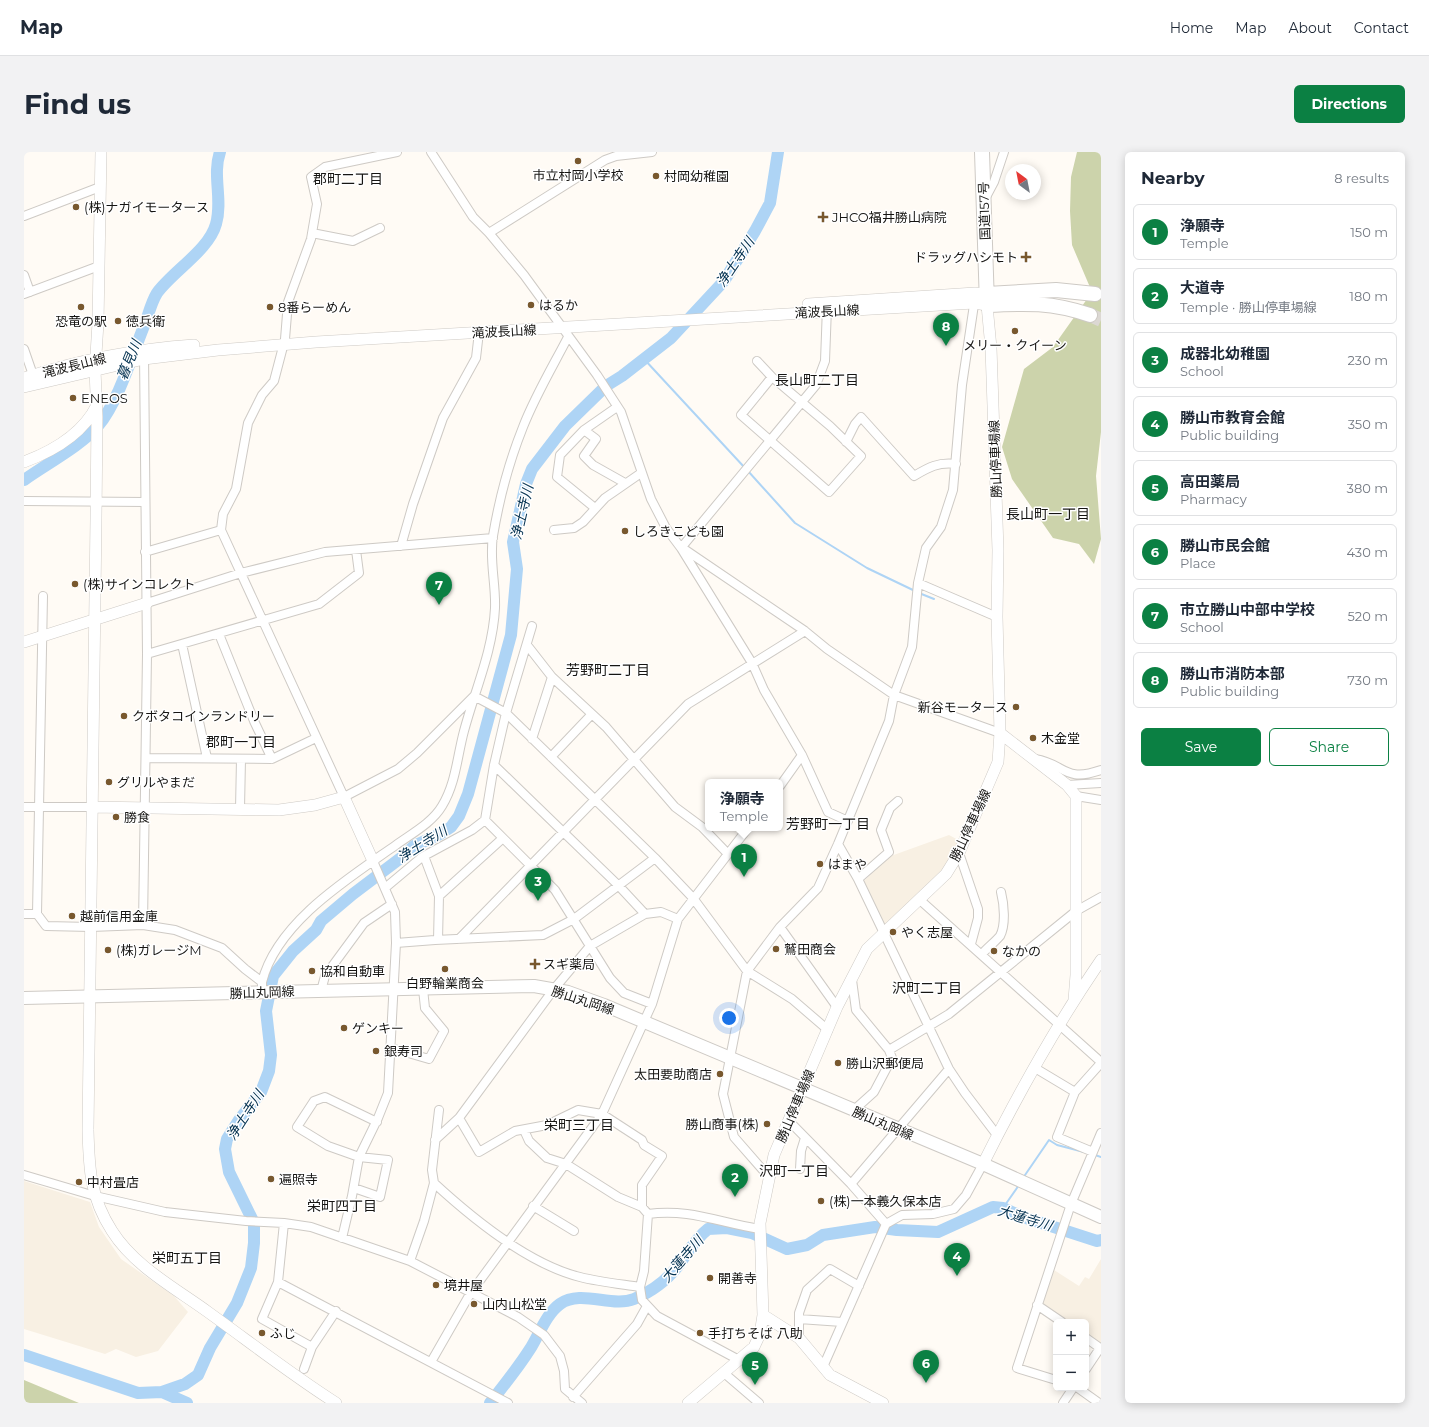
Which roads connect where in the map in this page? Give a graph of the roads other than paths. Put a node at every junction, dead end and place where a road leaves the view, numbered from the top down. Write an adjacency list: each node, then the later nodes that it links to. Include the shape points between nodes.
1 (101, 152): 7 (street)
2 (397, 152): 11 (street, via 325,167 311,177 317,204)
3 (431, 152): 12 (street, via 473,217)
4 (652, 152): 12 (street, via 604,160)
5 (982, 152): 8 (highway, 国道157号)
6 (1004, 152): 8 (street, via 994,182)
7 (100, 187): 9 (street); 13 (street)
8 (984, 200): 17 (highway, 国道157号)
9 (24, 216)
10 (380, 228): 11 (street, via 353,241)
11 (312, 233): 22 (street, via 288,302)
12 (489, 233): 20 (street)
13 (99, 266): 15 (street); 26 (street)
14 (24, 275): 15 (street)
15 (27, 293)
16 (1095, 294): 17 (highway, via 1056,290)
17 (981, 299): 18 (street, 滝波長山線); 19 (highway, via 1032,302); 37 (street, via 962,384); 55 (street, 勝山停車場線, via 991,348 998,543)
18 (827, 307): 20 (street, 滝波長山線, via 659,318); 30 (street, via 825,361 816,385)
19 (1090, 315)
20 (562, 328): 21 (street, 滝波長山線); 22 (street, 滝波長山線); 32 (street); 46 (street, via 509,465)
21 (479, 332): 22 (street, 滝波長山線); 47 (street, via 476,358 443,418)
22 (285, 342): 24 (street, 滝波長山線, via 166,347); 44 (street, via 274,381 262,395 248,423 236,489 223,514)
23 (24, 349): 27 (street)
24 (143, 356): 26 (street, 滝波長山線); 42 (street)
25 (757, 361): 28 (street)
26 (96, 364): 27 (street, 滝波長山線); 29 (street, 滝波長山線); 31 (street)
27 (29, 377)
28 (772, 377): 30 (street); 34 (street, via 741,415)
29 (24, 387)
30 (802, 402): 34 (street); 35 (street)
31 (97, 404): 36 (street, via 93,413 65,442 45,454); 41 (street)
32 (617, 406): 33 (street); 38 (street)
33 (584, 430): 39 (street, via 596,439 584,456); 43 (street, via 560,455 558,477)
34 (769, 441): 35 (street, via 829,492 861,456); 48 (street)
35 (846, 442): 37 (street, via 861,417 914,476 935,464)
36 (24, 462)
37 (956, 464): 52 (street, via 953,490 941,527 926,548)
38 (641, 473): 39 (street); 48 (street, via 666,528)
39 (625, 483): 43 (street)
40 (24, 501): 41 (street)
41 (96, 501): 42 (street); 56 (street)
42 (145, 502): 50 (street)
43 (595, 508): 45 (street, via 574,528)
44 (221, 530): 50 (street); 51 (street)
45 (554, 530)
46 (493, 538): 47 (street); 69 (street, via 495,607 492,635)
47 (401, 546): 49 (street)
48 (681, 548): 59 (street); 66 (street)
49 (356, 550): 51 (street, via 325,552); 57 (street, via 359,573 320,604)
50 (146, 552): 54 (street)
51 (241, 573): 54 (street); 57 (street)
52 (918, 583): 55 (street); 68 (street, via 912,647)
53 (43, 596): 61 (street)
54 (147, 603): 56 (street); 65 (street)
55 (997, 617): 72 (street, 勝山停車場線)
56 (94, 620): 61 (street); 95 (street)
57 (262, 621): 60 (street); 73 (street)
58 (532, 626): 64 (street)
59 (805, 631): 66 (street); 68 (street)
60 (219, 634): 63 (street); 81 (street)
61 (42, 636): 62 (street); 94 (street)
62 (24, 642)
63 (182, 644): 65 (street); 78 (street)
64 (527, 645): 67 (street); 70 (street)
65 (147, 654): 77 (street)
66 (752, 663): 75 (street, via 764,690); 79 (street, via 688,704)
67 (552, 677): 71 (street); 74 (street)
68 (894, 695): 72 (street); 99 (street, via 889,721)
69 (474, 696): 70 (street); 89 (street, via 398,769); 110 (street, via 455,775 442,806 435,816)
70 (504, 712): 74 (street); 83 (street)
71 (592, 714): 76 (street); 79 (street)
72 (1000, 734): 82 (street); 106 (street, 勝山停車場線, via 998,762)
73 (316, 738): 81 (street); 89 (street)
74 (532, 739): 76 (street)
75 (802, 755): 85 (street); 99 (street, via 828,812)
76 (551, 757): 91 (street)
77 (146, 758): 78 (street); 96 (street)
78 (207, 758): 80 (street)
79 (634, 758): 91 (street); 100 (street, via 675,807)
80 (241, 759): 81 (street); 97 (street)
81 (272, 759)
82 (1034, 759): 84 (street, via 1044,760 1071,775); 87 (street)
83 (494, 765): 98 (street); 103 (street)
84 (1101, 770)
85 (783, 782)
86 (1101, 783): 87 (street)
87 (1066, 785): 88 (street)
88 (1076, 796): 90 (street); 121 (street)
89 (344, 797): 97 (street, via 297,809); 110 (street)
90 (1101, 800)
91 (596, 801): 103 (street); 109 (street)
92 (898, 801): 112 (street, via 890,808 881,830 889,852)
93 (24, 807): 94 (street)
94 (40, 807): 95 (street); 123 (street)
95 (92, 807): 96 (street); 128 (street)
96 (145, 808): 97 (street); 127 (street)
97 (240, 809)
98 (485, 820): 104 (street); 108 (street, via 472,830)
99 (848, 821): 105 (street)
100 (705, 830)
101 (706, 831): 107 (street)
102 (746, 831): 107 (street)
103 (564, 832): 111 (street); 114 (street)
104 (503, 838): 111 (street); 116 (street)
105 (838, 844): 112 (street); 129 (street, via 818,888)
106 (959, 853): 119 (street, 勝山停車場線, via 946,874); 134 (street, via 978,909)
107 (728, 854): 118 (street)
108 (424, 856): 113 (street); 116 (street)
109 (655, 858): 114 (street); 118 (street)
110 (373, 861): 113 (street); 141 (street, via 325,895 306,913 276,950 267,967)
111 (530, 865): 125 (street, via 555,890); 131 (street)
112 (858, 879): 130 (street)
113 (384, 886): 120 (street)
114 (618, 886): 124 (street); 125 (street)
115 (1001, 892): 136 (street, via 1003,902 1000,935)
116 (439, 896): 132 (street)
117 (1101, 897): 121 (street)
118 (693, 898): 126 (street); 138 (street)
119 (920, 900): 130 (street, 勝山停車場線); 134 (street)
120 (392, 904): 133 (street, via 395,912); 145 (street, via 364,923 325,976)
121 (1076, 911): 139 (street); 148 (street)
122 (24, 914): 123 (street)
123 (37, 914): 128 (street, via 46,926)
124 (645, 914): 126 (street, via 661,912); 135 (street)
125 (574, 919): 131 (street, via 543,935); 135 (street)
126 (678, 919): 149 (street)
127 (143, 925): 128 (street); 141 (street, via 175,930 222,948)
128 (91, 927): 146 (street)
129 (780, 927): 138 (street); 150 (street)
130 (883, 932): 140 (street, 勝山停車場線, via 867,949); 153 (street)
131 (459, 939): 132 (street)
132 (438, 940): 133 (street)
133 (396, 943): 144 (street)
134 (971, 944): 136 (street)
135 (590, 946): 143 (street); 149 (street, via 610,978 624,993)
136 (982, 954): 139 (street)
137 (1101, 960): 148 (street)
138 (747, 971): 154 (street, via 792,999); 157 (street)
139 (1002, 972): 152 (street); 153 (street, via 948,1014)
140 (852, 980): 150 (street, 勝山停車場線); 156 (street, via 856,1010)
141 (262, 987): 145 (main road, 勝山丸岡線); 146 (main road, 勝山丸岡線)
142 (423, 989): 143 (main road, 勝山丸岡線, via 534,986); 144 (main road, 勝山丸岡線); 155 (street, via 425,1008 444,1031 428,1059)
143 (554, 989): 151 (main road, 勝山丸岡線, via 586,998); 166 (street)
144 (394, 990): 145 (main road, 勝山丸岡線); 155 (street)
145 (321, 991)
146 (89, 997): 147 (main road, 勝山丸岡線); 185 (street, via 89,1166)
147 (24, 998)
148 (1074, 1000): 152 (street)
149 (652, 1004): 151 (street)
150 (837, 1007): 154 (street, 勝山停車場線)
151 (645, 1022): 157 (main road, 勝山丸岡線); 165 (street)
152 (1059, 1025): 158 (street); 159 (street)
153 (927, 1026): 156 (street); 160 (street)
154 (828, 1030): 161 (street, 勝山停車場線)
155 (391, 1048): 168 (street, via 388,1093)
156 (889, 1050): 164 (street, via 892,1058 877,1087)
157 (731, 1058): 161 (main road, 勝山丸岡線); 181 (street, via 723,1094 734,1137)
158 (1101, 1062): 162 (street)
159 (1035, 1068): 162 (street); 172 (street)
160 (949, 1069): 170 (street); 172 (street)
161 (802, 1089): 164 (main road, 勝山丸岡線); 167 (street, 勝山停車場線)
162 (1075, 1092): 175 (street, via 1057,1137)
163 (439, 1110): 174 (street)
164 (854, 1110): 170 (main road, 勝山丸岡線)
165 (602, 1114): 169 (street, via 578,1110 547,1125); 177 (street); 188 (street, via 642,1140 644,1146 662,1156 642,1185)
166 (458, 1118): 169 (street, via 479,1152 515,1131); 174 (street)
167 (788, 1120): 173 (street); 181 (street, 勝山停車場線, via 774,1155)
168 (377, 1122): 176 (street); 176 (street, via 325,1097 314,1101 297,1127 328,1146)
169 (524, 1130): 177 (street, via 529,1140 547,1158)
170 (899, 1130): 178 (main road, 勝山丸岡線); 183 (street)
171 (1101, 1133): 175 (street)
172 (997, 1136): 178 (street)
173 (805, 1138): 179 (street); 183 (street)
174 (435, 1140): 182 (street, via 432,1170)
175 (1096, 1149): 186 (street)
176 (359, 1157): 184 (street); 184 (street, via 388,1160 380,1197)
177 (566, 1164): 187 (street); 188 (street, via 618,1197)
178 (983, 1164): 186 (main road, 勝山丸岡線); 192 (street, via 966,1195 954,1209 933,1214 902,1215)
179 (800, 1169)
180 (24, 1176): 185 (street)
181 (769, 1177): 193 (street, 勝山停車場線)
182 (434, 1183): 196 (street, via 460,1207); 197 (street)
183 (851, 1184): 192 (street)
184 (354, 1188): 195 (street)
185 (95, 1196): 191 (street, via 165,1212); 222 (street, via 104,1218 122,1247 301,1382)
186 (1071, 1204): 190 (main road, 勝山丸岡線); 202 (street)
187 (533, 1206): 194 (street); 196 (street)
188 (642, 1207): 189 (street)
189 (648, 1214): 193 (street, via 664,1212 702,1215); 200 (street, via 644,1271)
190 (1101, 1218)
191 (281, 1223): 195 (street, via 311,1227); 198 (street)
192 (886, 1224): 199 (street)
193 (760, 1229): 205 (street, 勝山停車場線)
194 (574, 1232)
195 (342, 1238): 197 (street)
196 (507, 1242): 200 (street, via 545,1264 579,1277); 201 (street)
197 (410, 1262): 201 (street)
198 (278, 1282): 204 (street); 211 (street, via 262,1318)
199 (859, 1286): 206 (street, via 830,1269 807,1290 798,1313); 208 (street)
200 (640, 1287): 203 (street, via 642,1300)
201 (470, 1294): 213 (street); 221 (street, via 518,1317 544,1334 560,1356 565,1389)
202 (1037, 1305): 207 (street); 218 (street, via 1017,1368)
203 (647, 1306): 212 (street, via 657,1316); 221 (street, via 637,1324)
204 (336, 1312): 211 (street); 213 (street)
205 (763, 1315): 209 (street); 212 (street, 勝山停車場線, via 760,1334 754,1347)
206 (799, 1318): 208 (street); 209 (street)
207 (1058, 1319)
208 (842, 1322): 215 (street)
209 (799, 1338): 215 (street)
210 (1089, 1340): 214 (street, via 1100,1348)
211 (312, 1347): 216 (street)
212 (739, 1360): 217 (street, 勝山停車場線)
213 (431, 1362): 223 (street)
214 (1089, 1364)
215 (823, 1367): 227 (street, via 830,1375)
216 (304, 1369)
217 (724, 1373): 225 (street, 勝山停車場線); 226 (street)
218 (1053, 1379)
219 (1071, 1391): 228 (street)
220 (1082, 1391): 229 (street)
221 (573, 1397): 224 (street)
222 (336, 1403)
223 (508, 1403)
224 (582, 1403)
225 (688, 1403)
226 (759, 1403)
227 (883, 1403)
228 (1063, 1403)
229 (1099, 1403)

